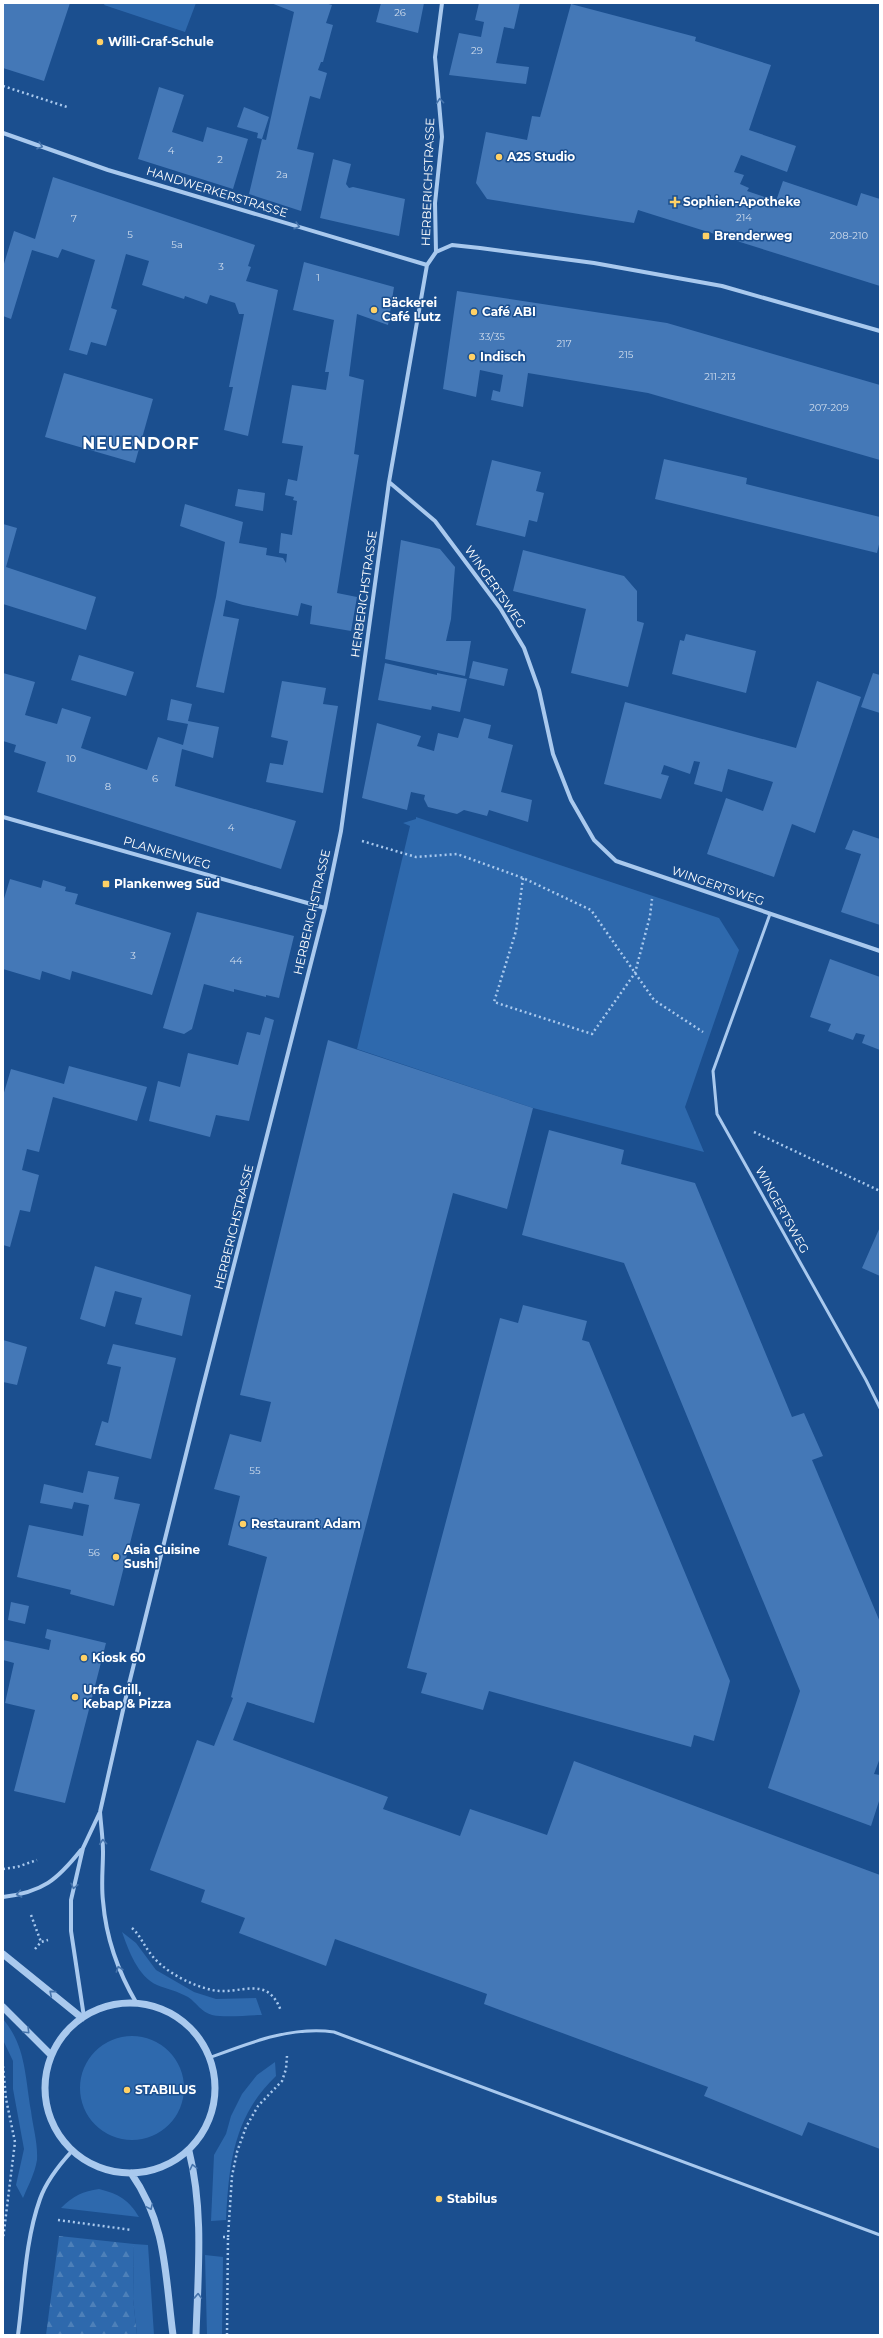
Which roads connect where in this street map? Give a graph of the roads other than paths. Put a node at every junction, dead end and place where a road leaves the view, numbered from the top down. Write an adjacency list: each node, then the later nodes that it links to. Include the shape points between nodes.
1 (442, 3): 3 (street, HERBERICHSTRASSE, one-way to 1, via 435,203 442,137 435,57)
2 (3, 133): 4 (street, HANDWERKERSTRASSE, one-way to 4, via 108,170)
3 (436, 252): 4 (street, HERBERICHSTRASSE); 5 (street, via 452,245 594,263 722,286)
4 (427, 265): 6 (street, HERBERICHSTRASSE)
5 (880, 330)
6 (389, 482): 8 (street, HERBERICHSTRASSE, via 340,835); 9 (street, WINGERTSWEG, via 435,520 500,608 524,648 540,690 553,754 571,800 594,840 616,861)
7 (3, 817): 8 (street, PLANKENWEG)
8 (325, 908): 12 (street, HERBERICHSTRASSE, via 196,1413)
9 (770, 914): 10 (street); 11 (lane, WINGERTSWEG, via 713,1071 717,1114 863,1373)
10 (880, 951)
11 (880, 1408)
12 (100, 1812): 13 (street, HERBERICHSTRASSE); 16 (street, HERBERICHSTRASSE, one-way to 12, via 121,1977 107,1925 103,1902)
13 (83, 1848): 14 (street, one-way to 14, via 62,1874 40,1888); 18 (street, HERBERICHSTRASSE, one-way to 18, via 71,1900 70,1931)
14 (3, 1897)
15 (3, 1954): 18 (street, one-way to 15)
16 (137, 2004): 18 (street, via 100,2007); 20 (street, via 161,2008 185,2022 201,2040)
17 (3, 2007): 19 (street, one-way to 19)
18 (83, 2017): 19 (street, via 64,2034)
19 (51, 2055): 21 (street, via 45,2080 47,2106 56,2131)
20 (209, 2058): 22 (street, via 214,2099 210,2116); 24 (lane, via 256,2041 300,2031 320,2030 352,2037)
21 (72, 2151): 23 (street, via 90,2164 110,2171); 25 (street, via 60,2164 40,2197 34,2217)
22 (189, 2151): 23 (street, via 170,2166 148,2172); 27 (street, one-way to 22, via 200,2236 197,2193)
23 (131, 2173): 26 (street, one-way to 26, via 144,2192 160,2234)
24 (880, 2235)
25 (18, 2335)
26 (173, 2335)
27 (196, 2335)

